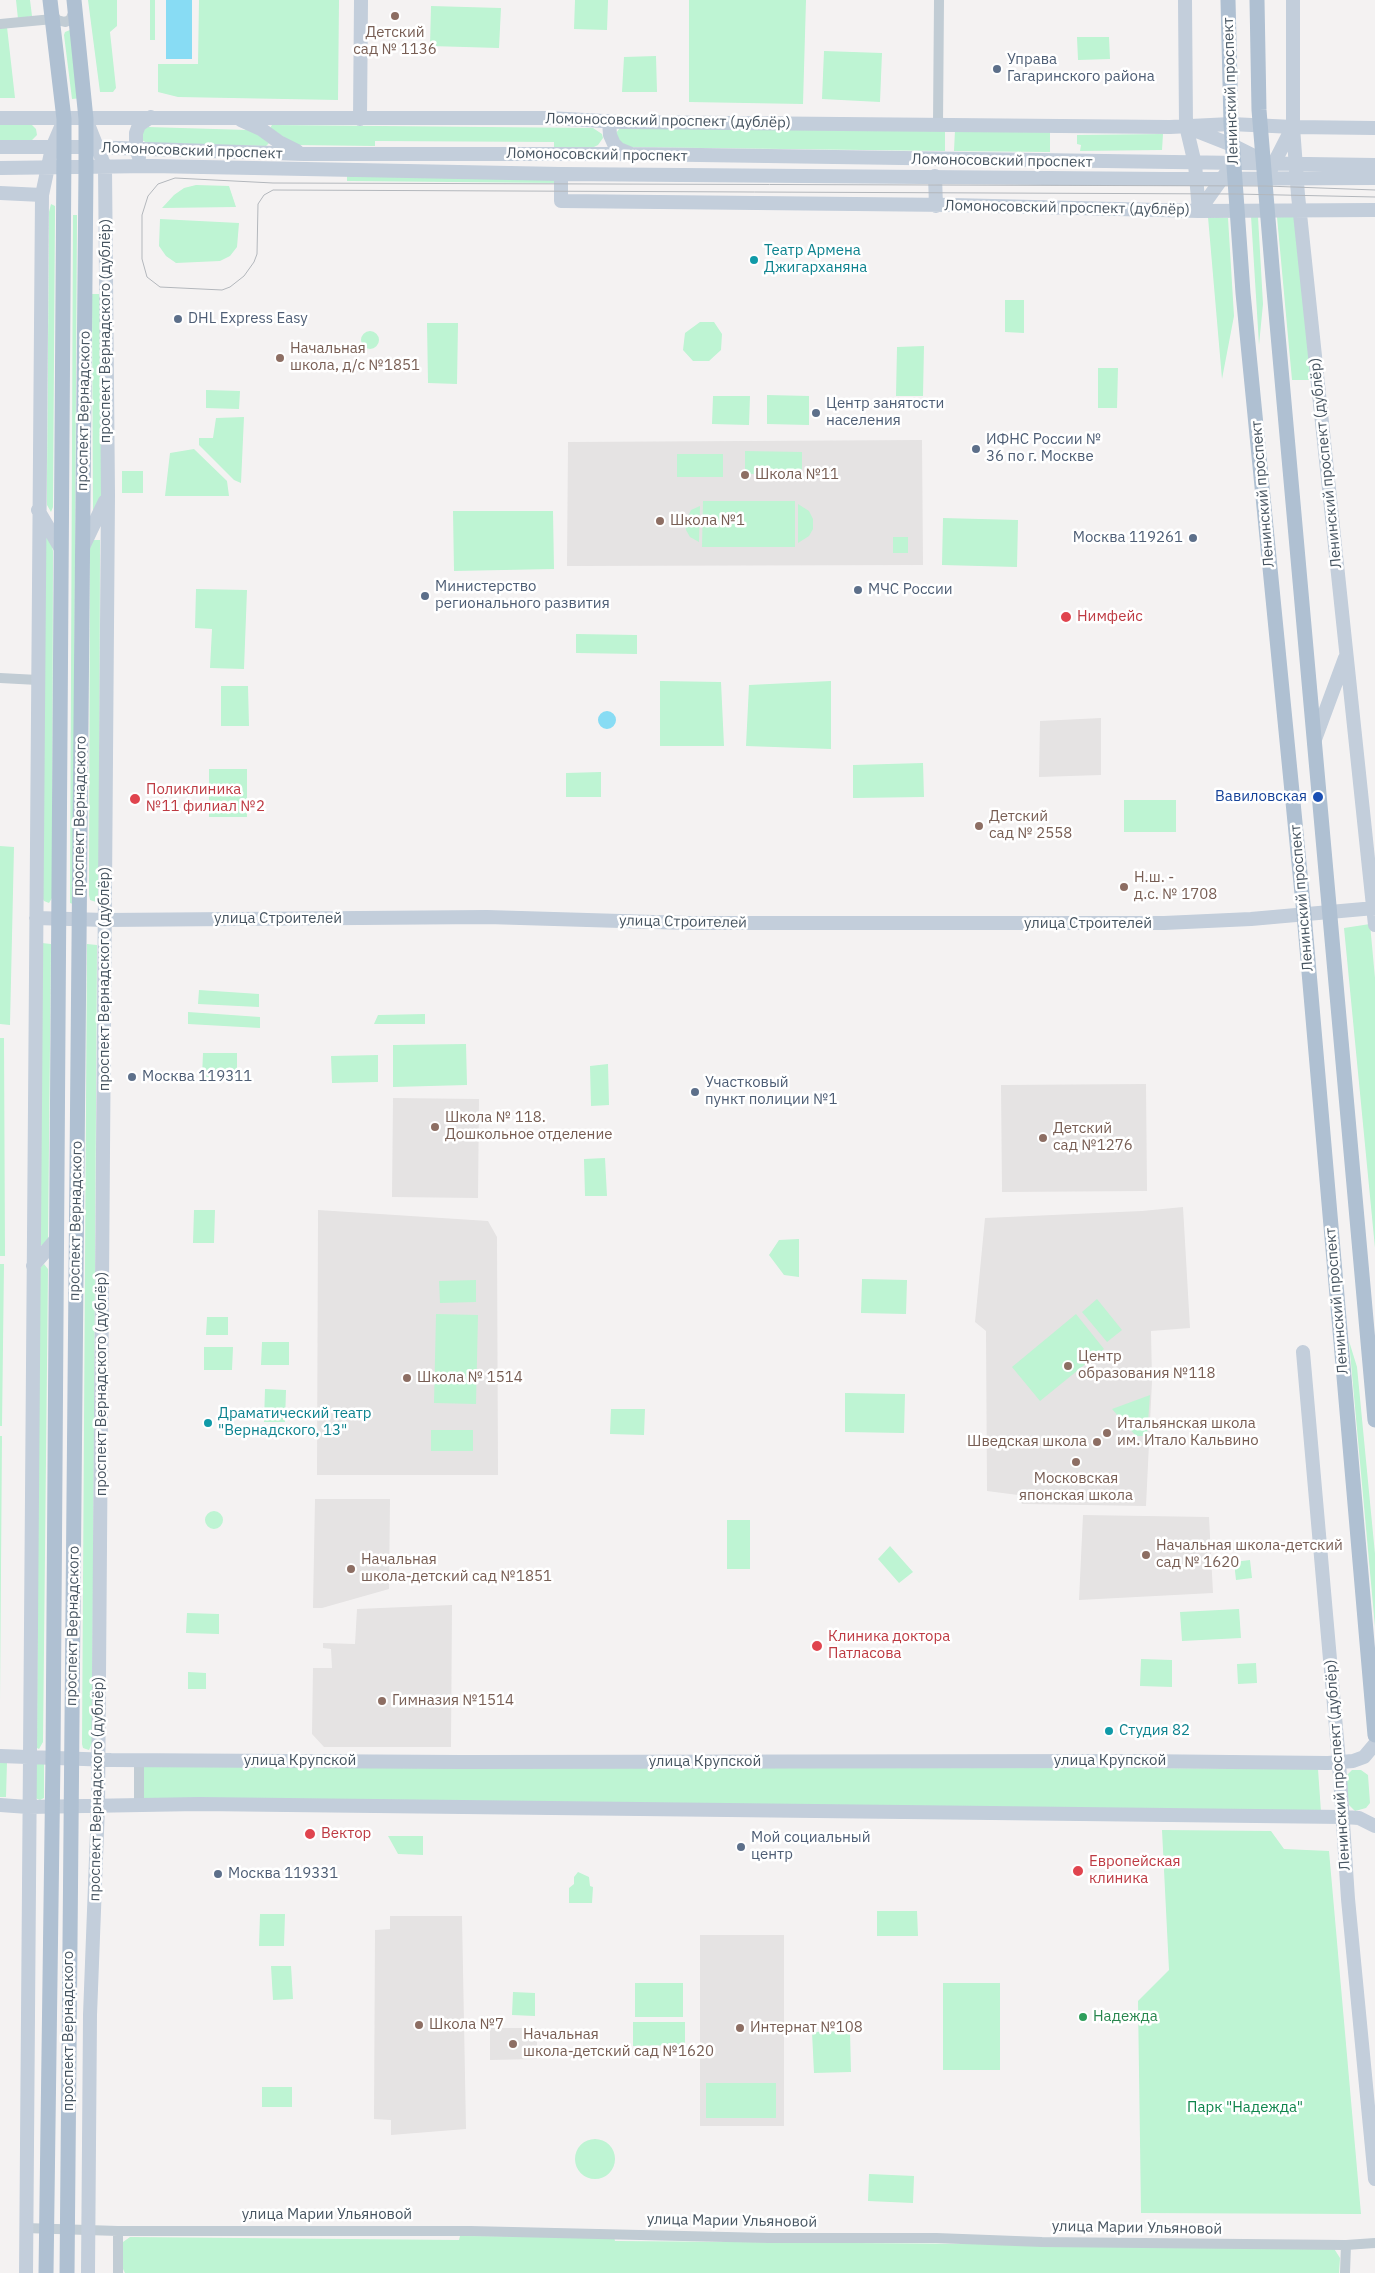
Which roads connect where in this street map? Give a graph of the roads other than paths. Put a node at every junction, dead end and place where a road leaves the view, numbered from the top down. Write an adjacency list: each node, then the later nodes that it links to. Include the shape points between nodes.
1 (361, 0): 13 (street)
2 (939, 0): 17 (street)
3 (1185, 0): 19 (street)
4 (1228, 0): 18 (main road, Ленинский проспект)
5 (1257, 0): 20 (main road, Ленинский проспект)
6 (1293, 0): 21 (street, Ленинский проспект (дублёр))
7 (74, 5): 8 (street, via 70,20 65,22 57,20); 15 (main road)
8 (51, 10): 9 (street); 14 (main road)
9 (0, 24)
10 (0, 118): 14 (street)
11 (151, 118): 12 (street, Ломоносовский проспект (дублёр)); 15 (street, Ломоносовский проспект (дублёр)); 27 (street, via 139,125)
12 (234, 118): 13 (street, Ломоносовский проспект (дублёр)); 28 (street, via 256,126)
13 (360, 118): 16 (street, Ломоносовский проспект (дублёр))
14 (64, 119): 15 (street, Ломоносовский проспект (дублёр)); 25 (main road, проспект Вернадского)
15 (86, 119): 26 (main road, проспект Вернадского)
16 (609, 121): 17 (street, Ломоносовский проспект (дублёр)); 29 (street, via 614,144)
17 (938, 124): 19 (street, Ломоносовский проспект (дублёр))
18 (1231, 124): 19 (street, Ломоносовский проспект (дублёр)); 20 (street); 23 (main road, Ленинский проспект)
19 (1186, 126): 23 (street); 32 (street)
20 (1260, 126): 21 (street); 40 (main road, Ленинский проспект)
21 (1293, 128): 22 (street); 40 (street); 41 (street, Ленинский проспект (дублёр))
22 (1375, 128)
23 (1232, 145): 40 (street, via 1256,157); 44 (main road, Ленинский проспект)
24 (0, 148): 25 (street, Ломоносовский проспект)
25 (58, 148): 26 (street, Ломоносовский проспект); 37 (street); 39 (main road, проспект Вернадского)
26 (92, 148): 27 (street, Ломоносовский проспект); 35 (street, проспект Вернадского (дублёр)); 38 (main road, проспект Вернадского)
27 (136, 149): 28 (street, Ломоносовский проспект); 34 (street, via 144,163)
28 (304, 154): 30 (street, Ломоносовский проспект)
29 (632, 154): 30 (street, Ломоносовский проспект); 31 (street, Ломоносовский проспект)
30 (609, 155): 43 (street, via 600,165)
31 (875, 159): 32 (street, Ломоносовский проспект); 45 (street, via 881,167)
32 (1194, 164): 44 (street, Ломоносовский проспект); 48 (street)
33 (1375, 165): 41 (street)
34 (151, 166): 35 (street, Ломоносовский проспект); 42 (street, Ломоносовский проспект)
35 (105, 167): 38 (street, Ломоносовский проспект); 57 (street, проспект Вернадского (дублёр))
36 (0, 168): 37 (street, Ломоносовский проспект)
37 (48, 168): 39 (street, Ломоносовский проспект); 50 (street)
38 (86, 168): 39 (street, Ломоносовский проспект); 59 (main road, проспект Вернадского)
39 (64, 169): 60 (main road, проспект Вернадского)
40 (1268, 169): 41 (street); 44 (street); 55 (main road, Ленинский проспект)
41 (1296, 171): 47 (street); 56 (street, Ленинский проспект (дублёр))
42 (561, 174): 43 (street, Ломоносовский проспект); 51 (street, Ломоносовский проспект (дублёр), via 561,202)
43 (609, 174): 45 (street, Ломоносовский проспект)
44 (1230, 174): 48 (street, Ломоносовский проспект); 53 (street); 54 (main road, Ленинский проспект)
45 (875, 176): 46 (street, Ломоносовский проспект)
46 (935, 176): 48 (street, Ломоносовский проспект); 51 (street, Ломоносовский проспект (дублёр))
47 (1375, 178)
48 (1196, 179): 53 (street)
49 (0, 193): 50 (street)
50 (42, 194): 58 (street)
51 (936, 206): 53 (street, Ломоносовский проспект (дублёр))
52 (1375, 210): 56 (street)
53 (1199, 211): 54 (street, Ломоносовский проспект (дублёр))
54 (1238, 211): 55 (street, Ломоносовский проспект (дублёр)); 67 (main road, Ленинский проспект, via 1244,303)
55 (1267, 211): 56 (street, Ломоносовский проспект (дублёр)); 64 (main road, Ленинский проспект)
56 (1300, 211): 61 (street, Ленинский проспект (дублёр))
57 (108, 495): 59 (street, проспект Вернадского (дублёр)); 71 (street, проспект Вернадского (дублёр))
58 (38, 509): 60 (street); 63 (street)
59 (83, 548): 70 (main road, проспект Вернадского)
60 (62, 549): 69 (main road, проспект Вернадского)
61 (1346, 655): 64 (street); 65 (street, Ленинский проспект (дублёр))
62 (0, 678): 63 (street)
63 (38, 680): 68 (street)
64 (1314, 742): 66 (main road, Ленинский проспект)
65 (1374, 908): 66 (street, улица Строителей); 72 (street, Ленинский проспект (дублёр))
66 (1329, 912): 67 (street, улица Строителей); 76 (main road, Ленинский проспект)
67 (1304, 914): 71 (street, улица Строителей, via 1164,923 688,923 487,918); 77 (main road, Ленинский проспект)
68 (36, 918): 69 (street, улица Строителей); 74 (street)
69 (60, 918): 70 (street, улица Строителей); 73 (main road, проспект Вернадского)
70 (79, 918): 71 (street, улица Строителей); 82 (main road, проспект Вернадского)
71 (105, 920): 83 (street, проспект Вернадского (дублёр))
72 (1375, 926)
73 (57, 1238): 74 (street); 81 (main road, проспект Вернадского)
74 (33, 1266): 80 (street)
75 (1303, 1352): 85 (street, Ленинский проспект (дублёр))
76 (1375, 1420)
77 (1375, 1735)
78 (1375, 1744): 85 (street, улица Крупской, via 1364,1757)
79 (0, 1756): 80 (street, улица Крупской)
80 (29, 1757): 81 (street, улица Крупской); 88 (street)
81 (53, 1758): 82 (street, улица Крупской); 89 (main road, проспект Вернадского)
82 (71, 1759): 83 (street, улица Крупской); 90 (main road, проспект Вернадского)
83 (98, 1759): 84 (street, улица Крупской); 91 (street, проспект Вернадского (дублёр))
84 (140, 1760): 85 (street, улица Крупской); 87 (street)
85 (1340, 1762): 92 (street, Ленинский проспект (дублёр))
86 (0, 1805): 88 (street)
87 (139, 1805): 91 (street); 92 (street)
88 (28, 1806): 89 (street); 95 (street)
89 (52, 1806): 90 (street); 96 (main road, проспект Вернадского)
90 (71, 1806): 91 (street); 97 (main road, проспект Вернадского)
91 (98, 1806): 98 (street, проспект Вернадского (дублёр), via 90,2015)
92 (1344, 1817): 93 (street, via 1360,1818); 94 (street, Ленинский проспект (дублёр), via 1348,1900)
93 (1375, 1826)
94 (1375, 2179)
95 (25, 2228): 96 (street, улица Марии Ульяновой); 102 (street)
96 (46, 2229): 97 (street, улица Марии Ульяновой); 103 (main road, проспект Вернадского)
97 (68, 2230): 98 (street, улица Марии Ульяновой); 104 (main road, проспект Вернадского)
98 (88, 2230): 99 (street, улица Марии Ульяновой); 105 (street, проспект Вернадского (дублёр))
99 (118, 2231): 101 (street, улица Марии Ульяновой, via 470,2231); 106 (street)
100 (1375, 2244): 101 (street, улица Марии Ульяновой)
101 (1346, 2245): 107 (street)
102 (26, 2273)
103 (46, 2273)
104 (67, 2273)
105 (88, 2273)
106 (118, 2273)
107 (1345, 2273)

